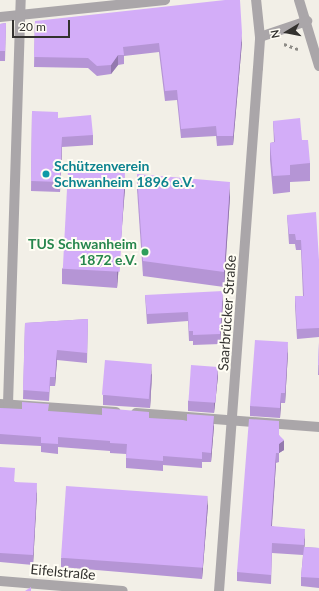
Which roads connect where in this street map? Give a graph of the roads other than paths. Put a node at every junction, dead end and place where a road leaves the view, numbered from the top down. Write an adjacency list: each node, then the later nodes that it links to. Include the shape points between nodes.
1 (21, 0): 5 (street)
2 (164, 0): 5 (street)
3 (256, 0): 8 (street, Saarbrücker Straße)
4 (299, 0): 7 (street)
5 (21, 15): 6 (street); 10 (street)
6 (0, 17)
7 (308, 21): 8 (street); 9 (street)
8 (260, 37): 11 (street, Saarbrücker Straße)
9 (319, 66)
10 (4, 404): 11 (street)
11 (233, 420): 12 (street); 16 (street, Saarbrücker Straße)
12 (319, 427)
13 (0, 581): 14 (street, Eifelstraße)
14 (16, 587): 15 (street, Eifelstraße)
15 (123, 591)
16 (219, 591)

